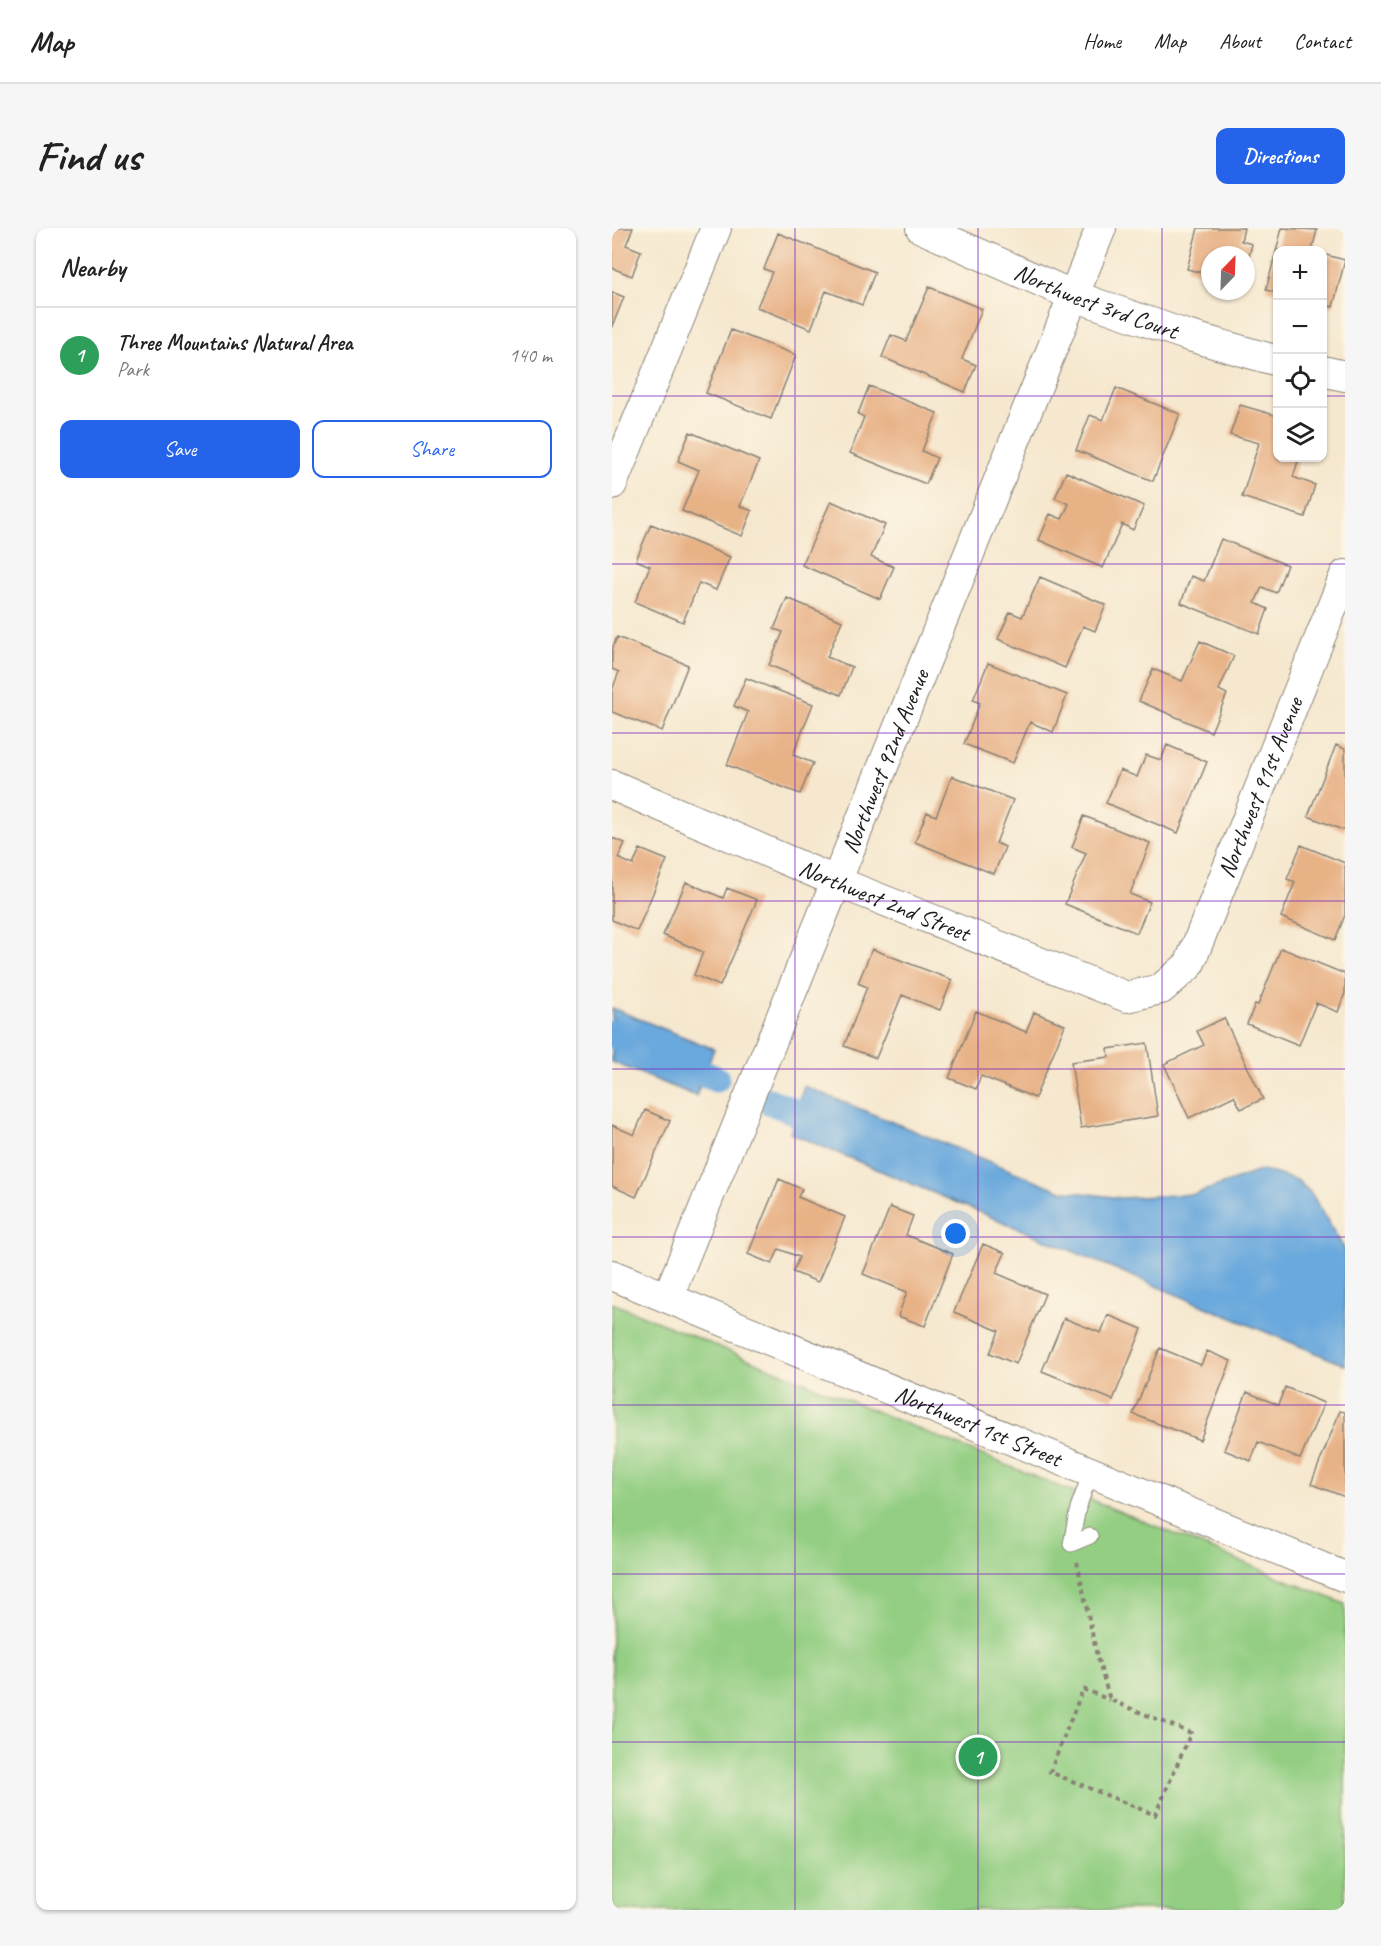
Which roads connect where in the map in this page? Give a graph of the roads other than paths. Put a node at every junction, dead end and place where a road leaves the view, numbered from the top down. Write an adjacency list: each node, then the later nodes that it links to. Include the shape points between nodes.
1 (716, 228): 8 (street)
2 (921, 228): 4 (street, Northwest 3rd Court)
3 (1101, 228): 4 (street, Northwest 92nd Avenue)
4 (1074, 297): 5 (street, Northwest 3rd Court); 11 (street, Northwest 92nd Avenue)
5 (1273, 360)
6 (1327, 372): 7 (street)
7 (1345, 376)
8 (612, 484)
9 (1345, 575): 12 (street, Northwest 91st Avenue, via 1189,965)
10 (612, 785): 11 (street, Northwest 2nd Street)
11 (835, 881): 12 (street, Northwest 2nd Street, via 1127,997); 14 (street, Northwest 92nd Avenue)
12 (1161, 989)
13 (612, 1275): 14 (street, Northwest 1st Street)
14 (668, 1297): 15 (street, Northwest 1st Street)
15 (1091, 1472): 16 (lane, via 1071,1544); 17 (street, Northwest 1st Street)
16 (1090, 1536)
17 (1345, 1577)

